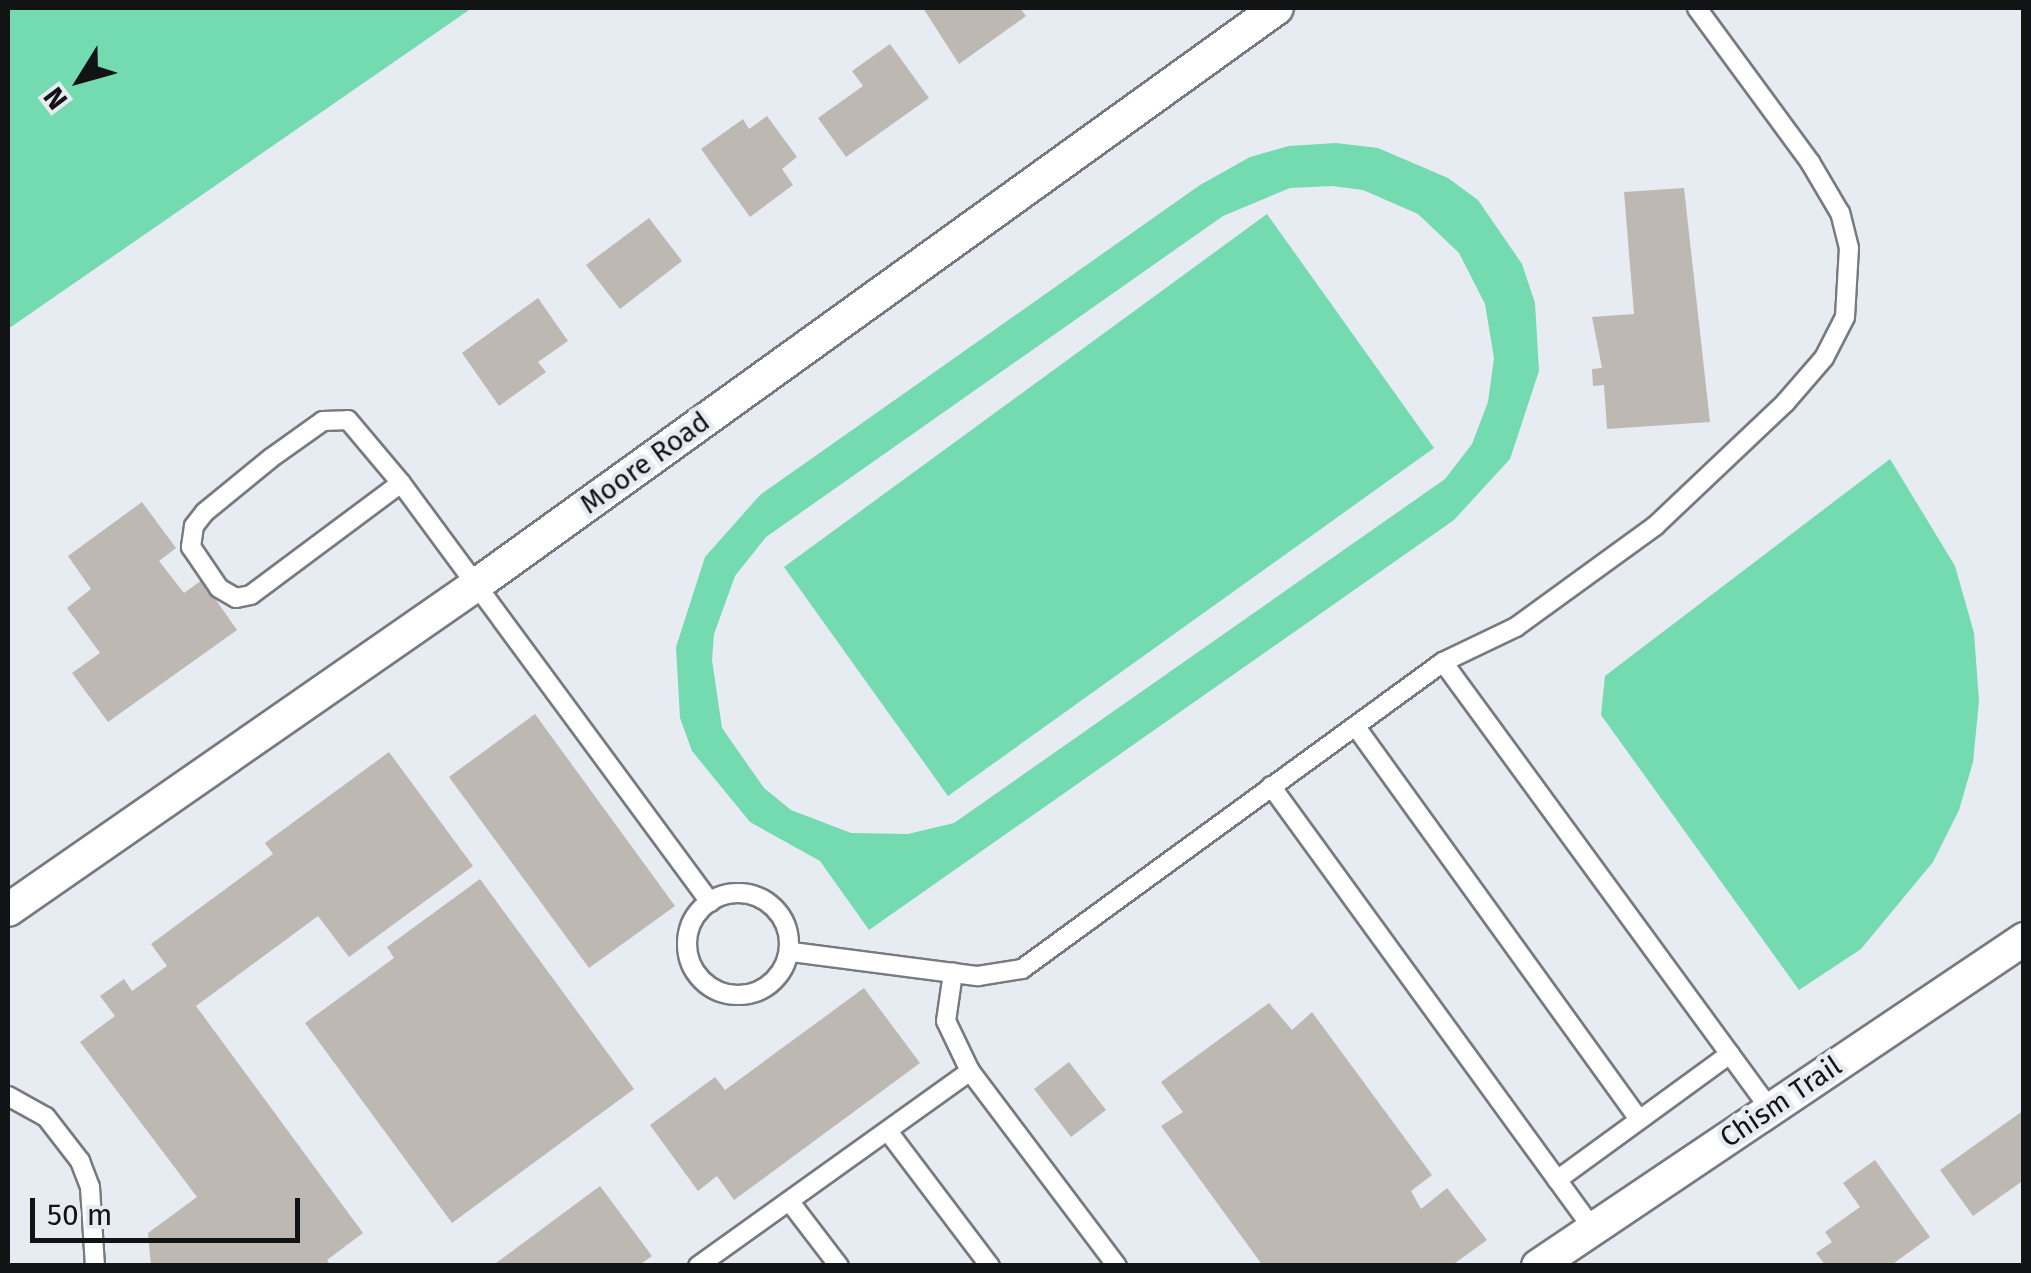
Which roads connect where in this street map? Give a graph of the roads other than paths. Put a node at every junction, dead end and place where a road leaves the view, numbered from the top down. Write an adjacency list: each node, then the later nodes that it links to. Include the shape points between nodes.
1 (1278, 8): 4 (street, Moore Road)
2 (1697, 8): 5 (lane, via 1840,213 1851,282 1845,317 1824,358 1785,402 1654,526 1516,627)
3 (401, 483): 3 (lane, via 348,420 323,421 205,512 194,526 191,547 219,588 236,598 251,595); 4 (lane)
4 (476, 585): 8 (lane); 9 (street, Moore Road)
5 (1443, 662): 6 (lane); 13 (lane)
6 (1356, 727): 7 (lane); 17 (lane)
7 (1271, 786): 12 (lane, via 1039,959 1002,975); 19 (lane)
8 (710, 902): 11 (lane, via 734,892 754,895 786,928); 11 (lane, via 689,927 687,947 711,988 735,995 761,991)
9 (8, 910)
10 (2024, 938): 16 (street, Chism Trail)
11 (792, 952): 12 (lane)
12 (953, 973): 14 (lane, via 946,1020)
13 (1730, 1054): 16 (lane); 17 (lane)
14 (970, 1071): 18 (lane); 26 (lane)
15 (8, 1096): 22 (lane, via 46,1117 80,1161 90,1187)
16 (1770, 1109): 21 (street, Chism Trail)
17 (1639, 1120): 19 (lane)
18 (890, 1134): 20 (lane); 25 (lane)
19 (1557, 1180): 21 (lane)
20 (790, 1202): 23 (lane); 24 (lane)
21 (1593, 1229): 27 (street, Chism Trail)
22 (95, 1266)
23 (698, 1266)
24 (839, 1266)
25 (990, 1266)
26 (1118, 1266)
27 (1538, 1266)

